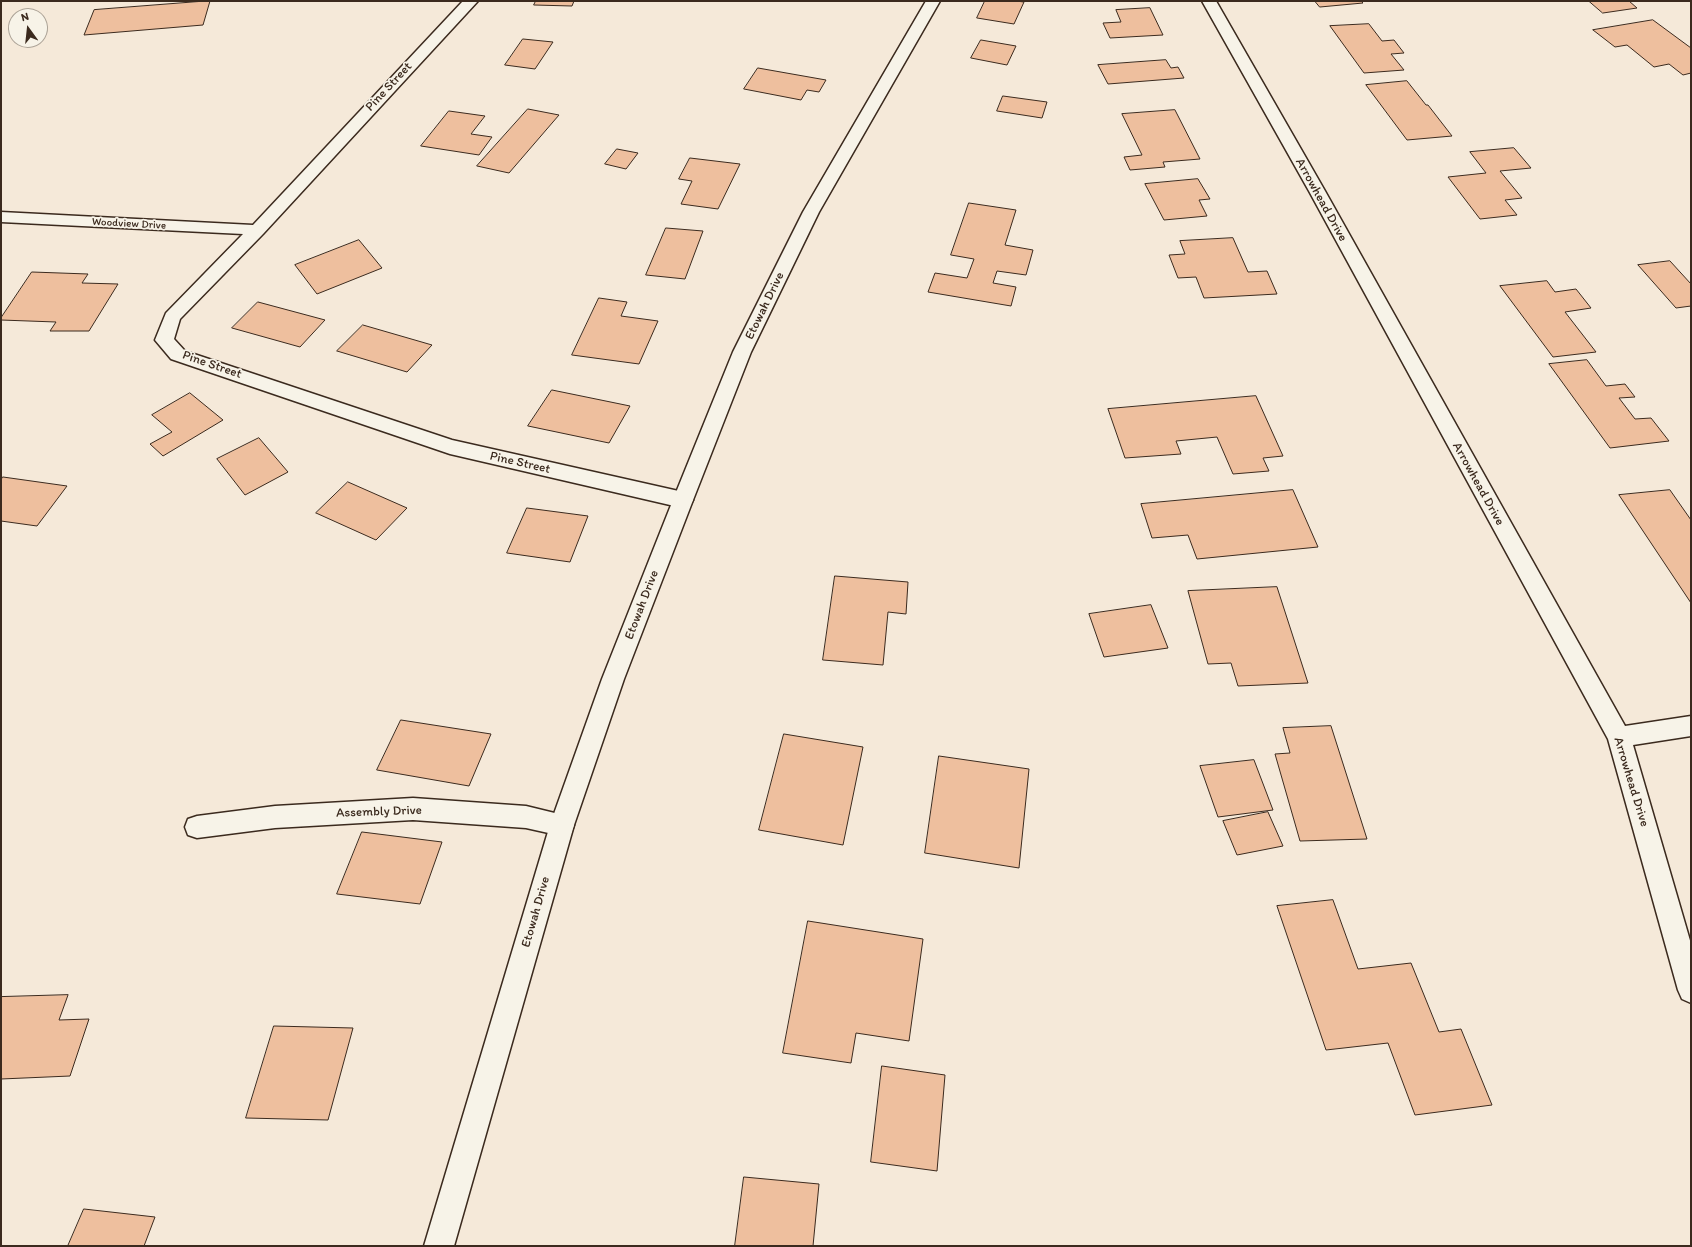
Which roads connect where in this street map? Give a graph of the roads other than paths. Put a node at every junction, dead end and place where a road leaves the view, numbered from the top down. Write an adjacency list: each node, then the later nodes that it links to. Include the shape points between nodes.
1 (471, 1): 5 (street, Pine Street)
2 (933, 1): 6 (street, Etowah Drive, via 811,212 742,352)
3 (1209, 1): 8 (street, Arrowhead Drive)
4 (1, 217): 5 (street, Woodview Drive)
5 (257, 230): 6 (street, Pine Street, via 172,317 164,340 178,355 450,447)
6 (682, 500): 9 (street, Etowah Drive, via 613,679)
7 (1691, 726): 8 (street)
8 (1619, 737): 11 (street, Arrowhead Drive)
9 (562, 825): 10 (street, Assembly Drive, via 526,817 412,809 275,817); 12 (street, Etowah Drive)
10 (196, 827)
11 (1691, 990)
12 (439, 1246)

